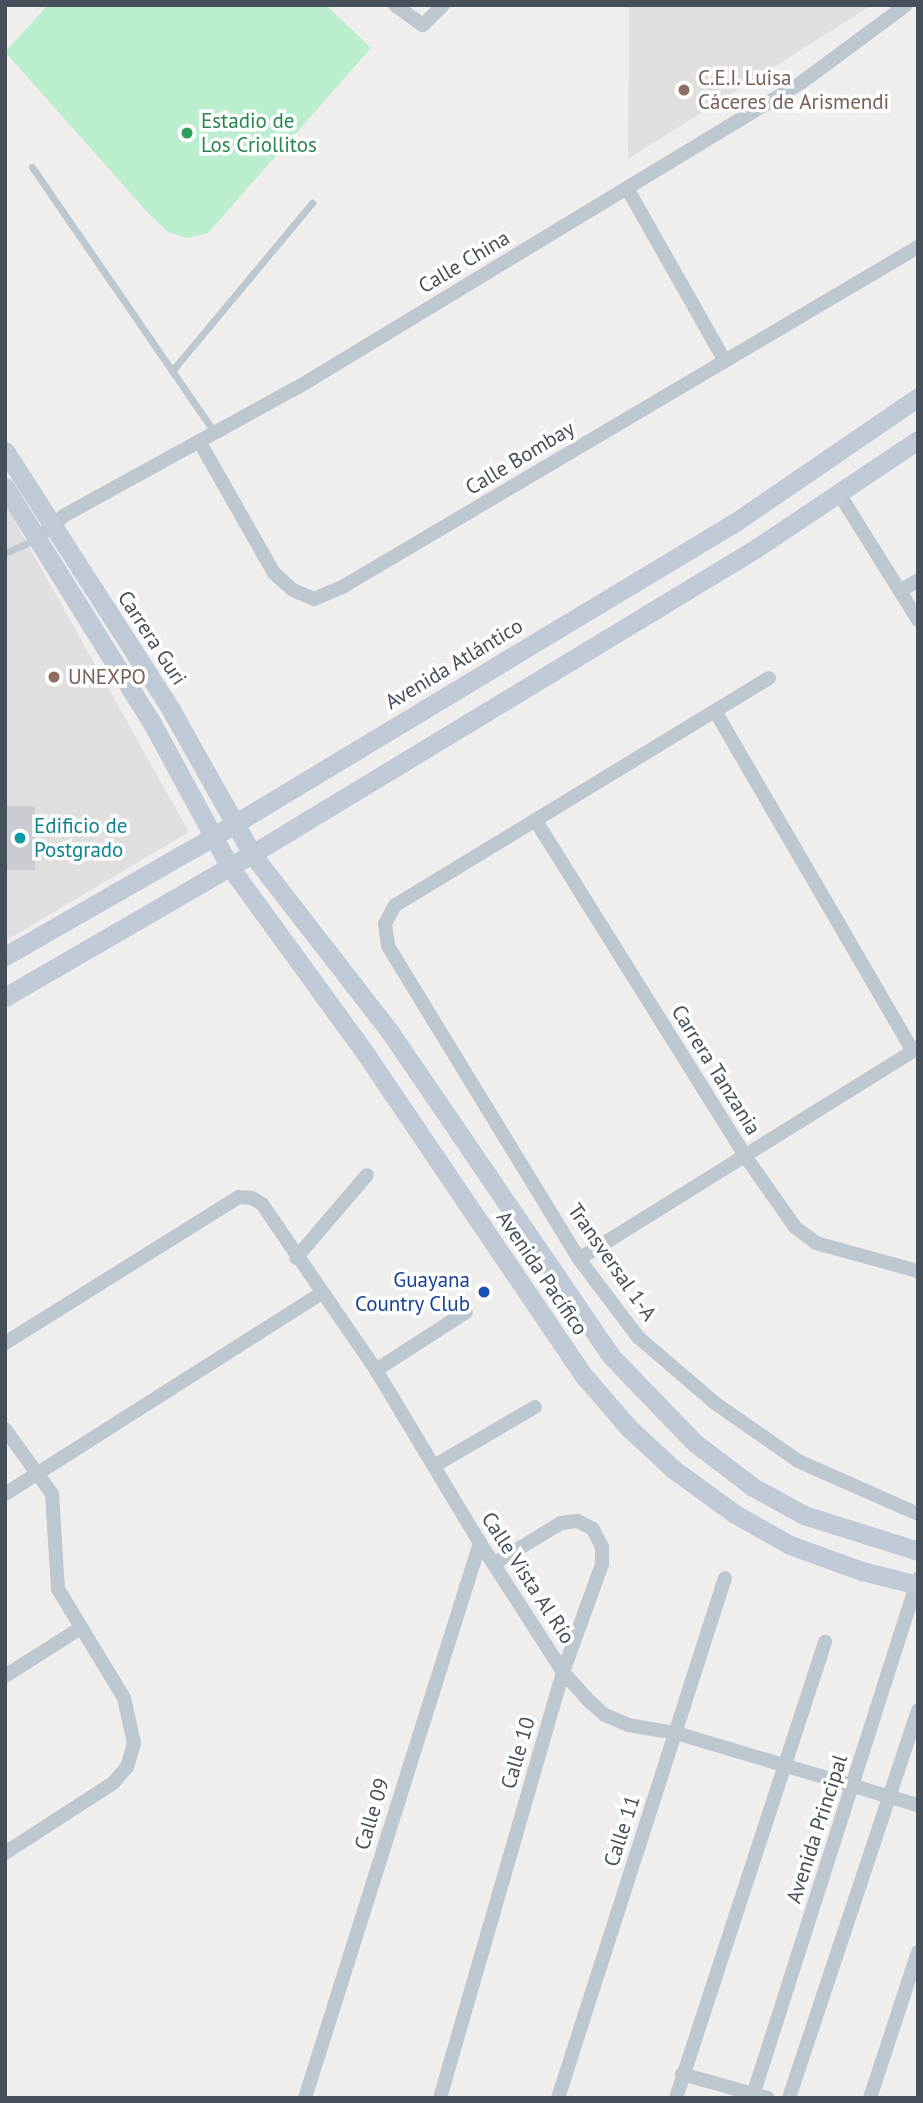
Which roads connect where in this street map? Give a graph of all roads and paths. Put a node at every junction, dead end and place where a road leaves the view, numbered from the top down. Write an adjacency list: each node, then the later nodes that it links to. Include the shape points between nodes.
1 (395, 5): 2 (street, via 423,25)
2 (443, 5)
3 (907, 5): 4 (street); 6 (street, Calle China, via 802,82)
4 (918, 15)
5 (32, 167): 10 (lane)
6 (627, 188): 9 (street); 12 (street, Calle China)
7 (312, 203): 10 (lane)
8 (918, 247): 9 (street, Calle Bombay)
9 (725, 361): 14 (street, Calle Bombay, via 344,586 314,599 293,590 274,573)
10 (172, 371): 12 (lane)
11 (918, 397): 27 (street, Avenida Atlántico, via 737,521)
12 (215, 433): 14 (street, Calle China)
13 (918, 440): 17 (street)
14 (199, 441): 18 (street, Calle China)
15 (5, 451): 18 (street, Carrera Guri)
16 (5, 487): 19 (street)
17 (838, 492): 22 (street); 29 (street, via 755,549)
18 (52, 526): 19 (street, Calle China); 27 (street, Carrera Guri, via 171,710)
19 (35, 540): 20 (lane); 28 (street, via 152,723)
20 (5, 553)
21 (918, 580): 22 (street)
22 (900, 591): 23 (street)
23 (918, 620)
24 (769, 678): 25 (street)
25 (715, 711): 26 (street); 33 (street)
26 (536, 821): 36 (street, Carrera Tanzania); 39 (street, Transversal 1-A, via 394,905 385,924 388,946)
27 (234, 824): 28 (street, Avenida Atlántico); 29 (street, Carrera Guri)
28 (211, 838): 30 (street); 31 (street, Avenida Atlántico)
29 (252, 854): 30 (street); 34 (street, Avenida Pacífico)
30 (230, 867): 32 (street); 35 (street, Avenida Pacífico)
31 (5, 956)
32 (5, 997)
33 (915, 1049): 36 (street)
34 (435, 1098): 35 (street); 52 (street, Avenida Pacífico, via 611,1356 652,1404 695,1443 774,1498 860,1536)
35 (414, 1125): 55 (street, Avenida Pacífico, via 584,1376 664,1461 735,1514 790,1545 862,1571)
36 (745, 1156): 39 (street); 40 (street, Carrera Tanzania, via 795,1227 816,1243)
37 (367, 1175): 38 (street)
38 (296, 1258): 41 (street, Calle Vista Al Río); 43 (street, Calle Vista Al Río, via 262,1204 239,1197)
39 (579, 1259): 50 (street, Transversal 1-A, via 638,1336 715,1403 797,1461)
40 (918, 1271)
41 (321, 1293): 44 (street, Calle Vista Al Río); 48 (street)
42 (466, 1312): 44 (street)
43 (5, 1343)
44 (376, 1370): 47 (street, Calle Vista Al Río)
45 (535, 1407): 47 (street)
46 (5, 1429): 48 (street)
47 (434, 1466): 51 (street, Calle Vista Al Río)
48 (36, 1475): 49 (street); 56 (street, via 51,1494 58,1589)
49 (5, 1494)
50 (918, 1514)
51 (480, 1543): 53 (street, Calle Vista Al Río); 70 (street, Calle 09)
52 (918, 1551)
53 (495, 1563): 58 (street, Calle Vista Al Río); 58 (street, Calle 10, via 561,1523 577,1521 593,1529 602,1547 602,1564)
54 (725, 1577): 61 (street, Calle 11)
55 (916, 1582): 63 (street, Avenida Principal)
56 (79, 1629): 59 (street); 66 (street, via 124,1698 134,1743 127,1767 113,1783)
57 (825, 1642): 62 (street)
58 (563, 1672): 61 (street, Calle Vista Al Río, via 606,1714 628,1725); 71 (street, Calle 10)
59 (5, 1676)
60 (918, 1710): 64 (street)
61 (676, 1732): 62 (street, Calle Vista Al Río); 72 (street, Calle 11)
62 (788, 1766): 63 (street, Calle Vista Al Río); 68 (street)
63 (855, 1783): 64 (street, Calle Vista Al Río); 69 (street, Avenida Principal)
64 (890, 1796): 65 (street, Calle Vista Al Río); 75 (street)
65 (918, 1805)
66 (5, 1853)
67 (918, 1952): 76 (street)
68 (682, 2074): 69 (street); 73 (street)
69 (754, 2092): 74 (street)
70 (305, 2098)
71 (440, 2098)
72 (558, 2098)
73 (676, 2098)
74 (768, 2098)
75 (789, 2098)
76 (870, 2098)

